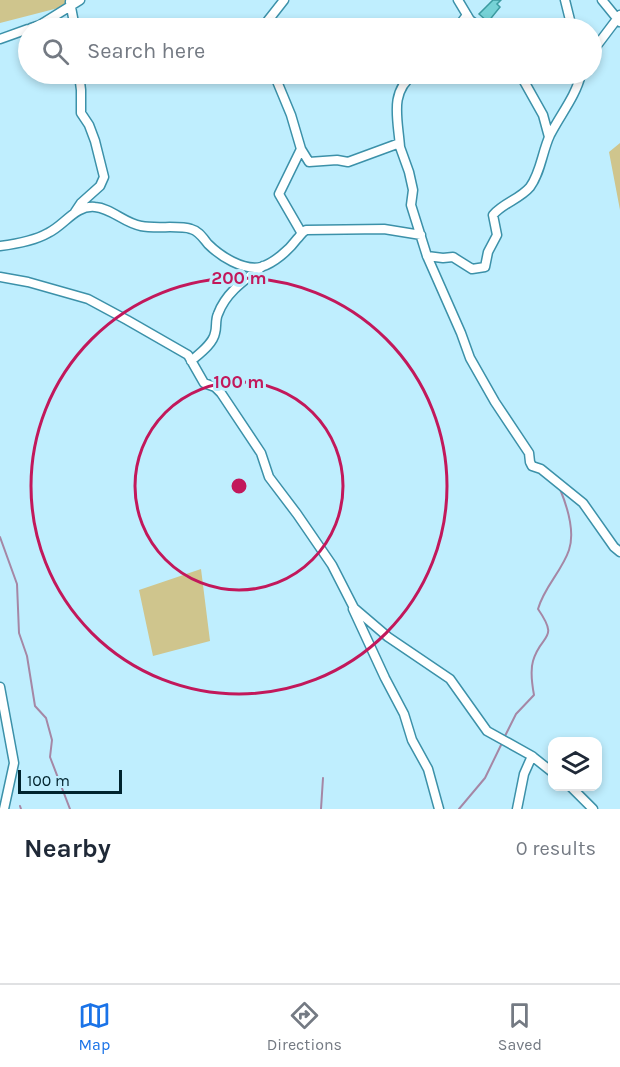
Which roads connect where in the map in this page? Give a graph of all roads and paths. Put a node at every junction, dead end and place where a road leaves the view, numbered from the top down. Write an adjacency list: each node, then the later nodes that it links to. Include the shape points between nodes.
1 (80, 0): 6 (street)
2 (284, 0): 10 (street)
3 (458, 0): 7 (street)
4 (565, 0): 13 (street)
5 (602, 0): 14 (street)
6 (70, 2): 8 (street); 9 (street)
7 (467, 15): 11 (street); 12 (street)
8 (49, 18)
9 (73, 18)
10 (270, 18)
11 (465, 18)
12 (470, 18)
13 (570, 18)
14 (619, 18): 17 (street)
15 (18, 33): 16 (street)
16 (0, 39)
17 (602, 39)
18 (80, 84): 26 (street, via 81,113 95,141 104,177)
19 (278, 84): 25 (street)
20 (404, 84): 24 (street, via 397,95)
21 (526, 84): 23 (street, via 543,114)
22 (578, 84): 23 (street)
23 (549, 137): 30 (street, via 528,189 494,215 497,235 485,267 472,268 453,257)
24 (400, 147): 25 (street, via 397,144 348,162 309,162); 28 (street)
25 (301, 149): 27 (street, via 279,194)
26 (75, 213): 29 (street, via 48,233); 31 (street, via 92,207 140,226 190,228 232,261 256,268)
27 (301, 232): 28 (street, via 384,229); 31 (street, via 287,250)
28 (421, 235): 30 (street)
29 (0, 246)
30 (427, 256): 34 (street, via 470,358 529,453 532,466 541,468 583,503)
31 (263, 266): 33 (street, via 225,301 217,315 215,336)
32 (0, 277): 33 (street, via 88,299 182,352)
33 (191, 361): 35 (street, via 204,383 221,393 261,453 269,477 332,565)
34 (620, 552)
35 (346, 595): 37 (street, via 354,608 388,637 450,679 488,731); 41 (street, via 428,769)
36 (0, 687): 40 (street, via 14,764)
37 (532, 756): 38 (street); 42 (street)
38 (548, 769)
39 (575, 791): 43 (street)
40 (4, 809)
41 (439, 809)
42 (517, 809)
43 (593, 809)

